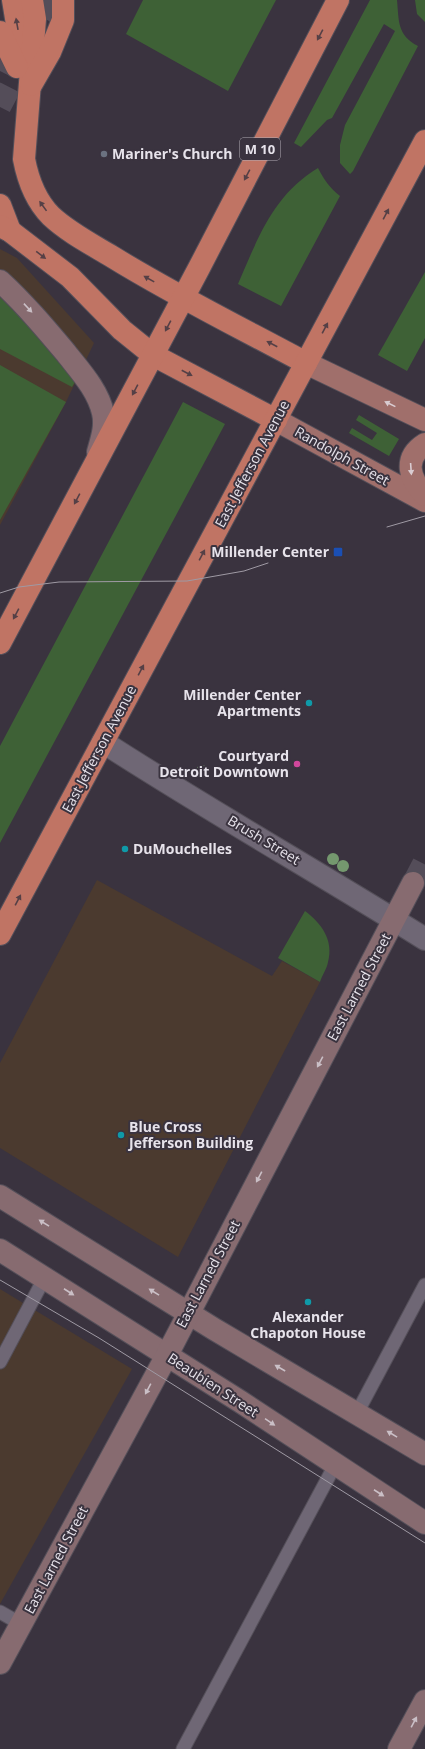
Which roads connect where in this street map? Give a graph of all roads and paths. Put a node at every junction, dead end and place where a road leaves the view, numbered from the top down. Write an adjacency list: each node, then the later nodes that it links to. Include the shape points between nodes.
1 (13, 0): 7 (highway, one-way to 1)
2 (32, 0): 7 (highway, via 35,19)
3 (48, 0): 7 (highway, via 49,19)
4 (63, 0): 7 (highway, via 62,20 50,52)
5 (338, 0): 12 (highway, M 10, one-way to 12)
6 (0, 32): 7 (highway)
7 (29, 90): 12 (highway, one-way to 7, via 65,227 42,205 33,191 24,159)
8 (425, 141): 14 (highway, East Jefferson Avenue, one-way to 8)
9 (0, 205): 10 (highway)
10 (5, 229): 13 (highway, Randolph Street, one-way to 13, via 70,277 122,330)
11 (0, 280): 18 (street, one-way to 18, via 37,318 81,372 97,397 104,414 105,427)
12 (184, 298): 13 (highway, one-way to 13); 14 (highway, one-way to 12)
13 (153, 355): 15 (highway, Randolph Street, one-way to 15); 18 (highway, one-way to 18)
14 (306, 363): 15 (highway, East Jefferson Avenue); 16 (main road, one-way to 14)
15 (276, 420): 20 (main road, Randolph Street); 22 (highway, East Jefferson Avenue, one-way to 15)
16 (425, 420)
17 (425, 444): 19 (main road, one-way to 19, via 414,453 410,468 418,489)
18 (95, 464): 21 (highway, one-way to 21)
19 (425, 495)
20 (425, 501)
21 (0, 643)
22 (103, 742): 24 (street, Brush Street); 25 (highway, East Jefferson Avenue, one-way to 22)
23 (413, 883): 24 (street, East Larned Street)
24 (395, 920): 26 (street, Brush Street); 31 (street, East Larned Street, one-way to 31)
25 (0, 934)
26 (425, 938)
27 (0, 1196): 31 (street, one-way to 27)
28 (0, 1250): 29 (street, Beaubien Street)
29 (45, 1277): 32 (street, Beaubien Street, one-way to 32); 33 (lane)
30 (425, 1285): 34 (lane)
31 (187, 1313): 32 (street, East Larned Street); 34 (street, one-way to 31)
32 (166, 1355): 36 (street, Beaubien Street, one-way to 36); 39 (street, East Larned Street, one-way to 39)
33 (0, 1362)
34 (357, 1413): 35 (street, one-way to 34)
35 (425, 1454)
36 (335, 1465): 37 (street, Beaubien Street, one-way to 37); 42 (lane)
37 (425, 1523)
38 (0, 1612): 39 (lane)
39 (21, 1624): 40 (street, East Larned Street)
40 (0, 1663)
41 (425, 1701): 43 (street, one-way to 41)
42 (183, 1749)
43 (399, 1749)

